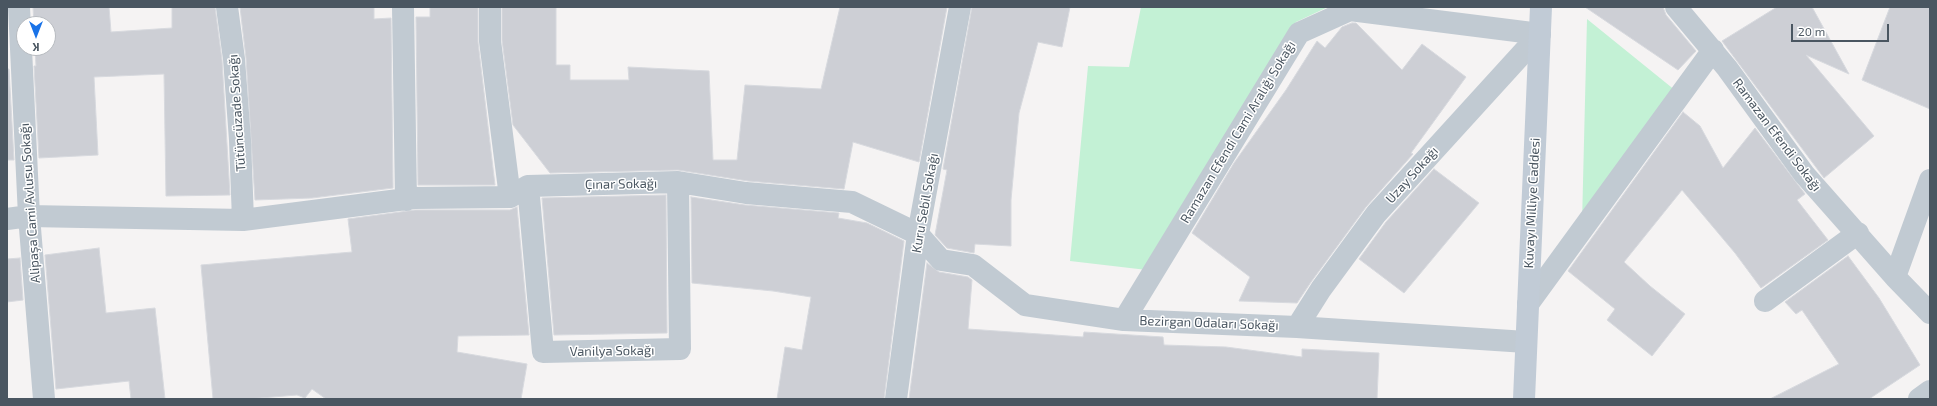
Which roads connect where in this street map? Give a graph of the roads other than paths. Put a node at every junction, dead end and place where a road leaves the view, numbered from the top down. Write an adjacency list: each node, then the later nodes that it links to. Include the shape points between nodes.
1 (19, 7): 14 (street, Alipaşa Cami Avlusu Sokağı)
2 (227, 7): 16 (street, Tütüncüzade Sokağı, via 240,140)
3 (403, 7): 13 (street)
4 (490, 7): 12 (street, via 490,41)
5 (960, 7): 18 (street, Kuru Sebil Sokağı)
6 (1541, 7): 8 (street, Kuvayı Milliye Caddesi)
7 (1676, 7): 9 (street, Ramazan Efendi Sokağı)
8 (1540, 34): 21 (street, Kuvayı Milliye Caddesi); 23 (street, Ramazan Efendi Cami Aralığı Sokağı, via 1350,10 1299,33); 24 (street, Uzay Sokağı, via 1376,214 1321,289)
9 (1713, 50): 17 (street, Ramazan Efendi Sokağı, via 1804,174); 21 (street)
10 (1930, 180): 19 (street)
11 (678, 182): 12 (street, Çınar Sokağı); 12 (street, Vanilya Sokağı, via 680,349 543,352); 18 (street, Çınar Sokağı, via 746,193 852,202)
12 (519, 191): 13 (street, Çınar Sokağı)
13 (406, 200): 16 (street, Çınar Sokağı)
14 (29, 216): 15 (street, Çınar Sokağı); 16 (street, Çınar Sokağı); 27 (street, Alipaşa Cami Avlusu Sokağı)
15 (7, 219)
16 (243, 220)
17 (1858, 233): 19 (street, Ramazan Efendi Sokağı); 20 (street)
18 (918, 234): 23 (street, Bezirgan Odaları Sokağı, via 941,260 973,265 1025,305); 28 (street, Kuru Sebil Sokağı)
19 (1895, 277): 22 (street, Ramazan Efendi Sokağı)
20 (1765, 301)
21 (1528, 304): 25 (street, Kuvayı Milliye Caddesi)
22 (1930, 313)
23 (1124, 320): 24 (street, Bezirgan Odaları Sokağı)
24 (1297, 327): 25 (street, Bezirgan Odaları Sokağı)
25 (1526, 342): 29 (street, Kuvayı Milliye Caddesi)
26 (1930, 391): 30 (street)
27 (44, 399)
28 (896, 399)
29 (1524, 399)
30 (1919, 399)

